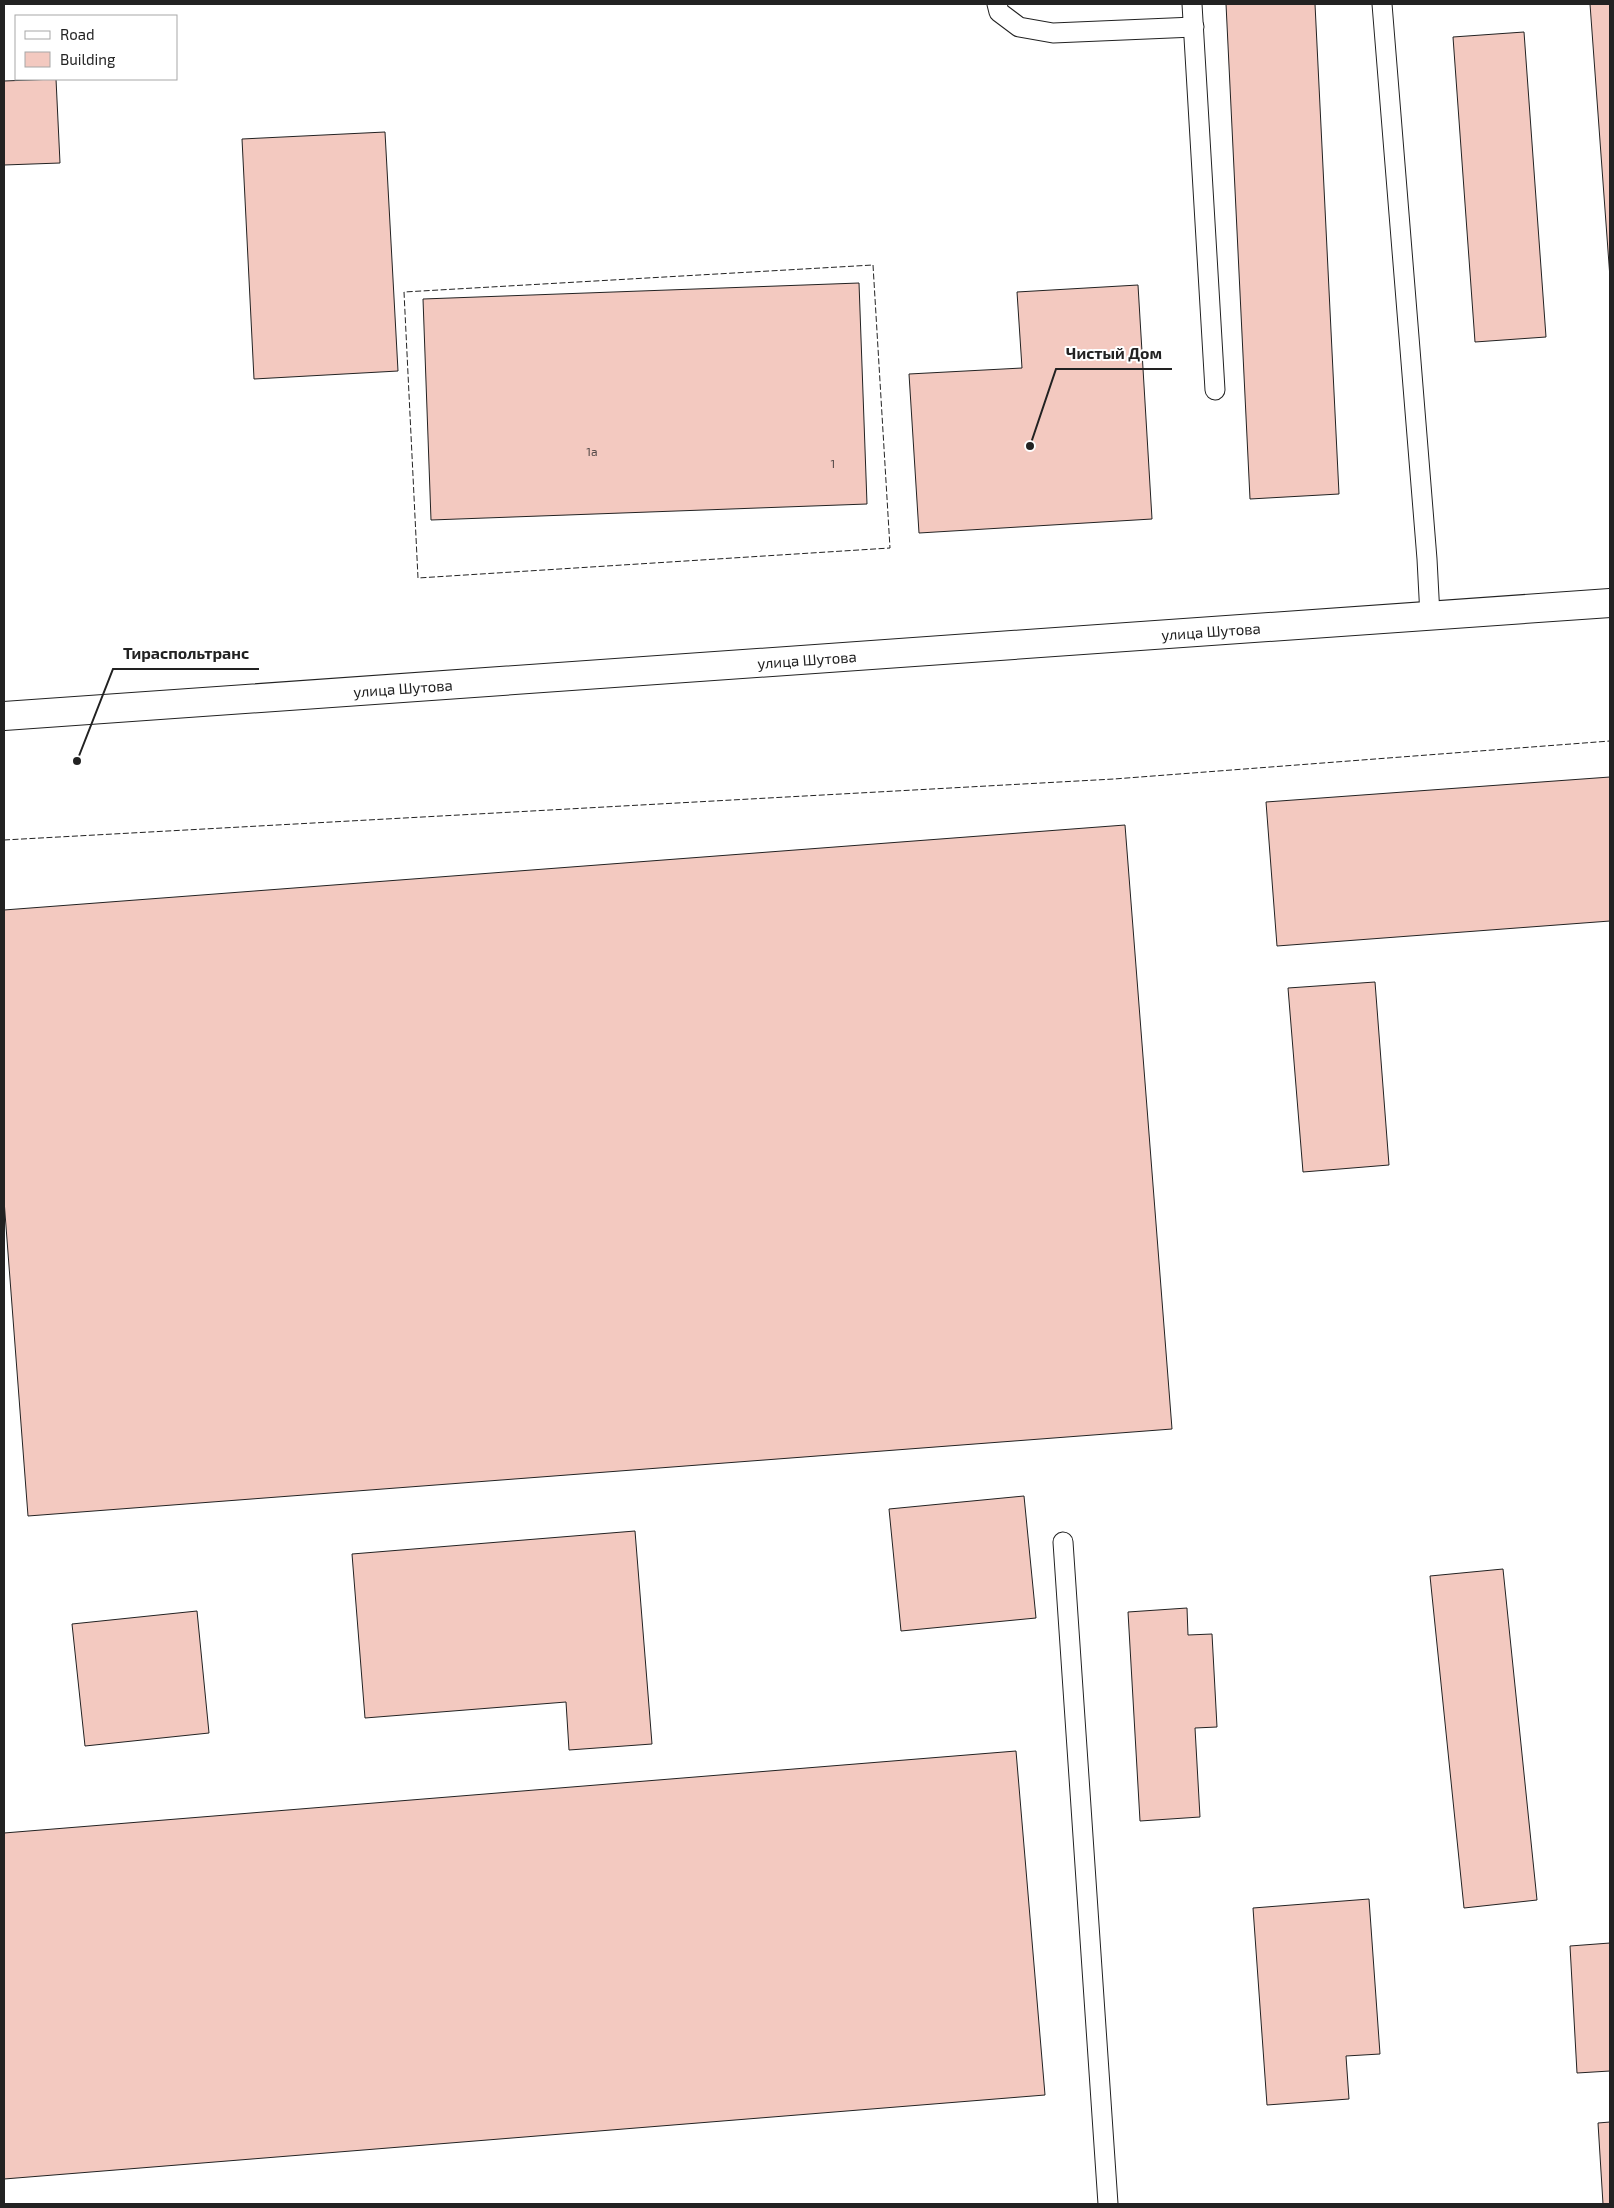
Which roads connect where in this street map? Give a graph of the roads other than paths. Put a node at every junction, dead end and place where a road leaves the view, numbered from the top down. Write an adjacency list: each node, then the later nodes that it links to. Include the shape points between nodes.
1 (997, 4): 4 (lane, via 999,12 1019,27 1053,33)
2 (1192, 4): 4 (lane)
3 (1382, 4): 7 (lane)
4 (1194, 27): 5 (lane)
5 (1215, 390)
6 (1610, 603): 7 (street, улица Шутова)
7 (1430, 616): 8 (street, улица Шутова)
8 (4, 716)
9 (1063, 1542): 10 (lane)
10 (1108, 2204)

